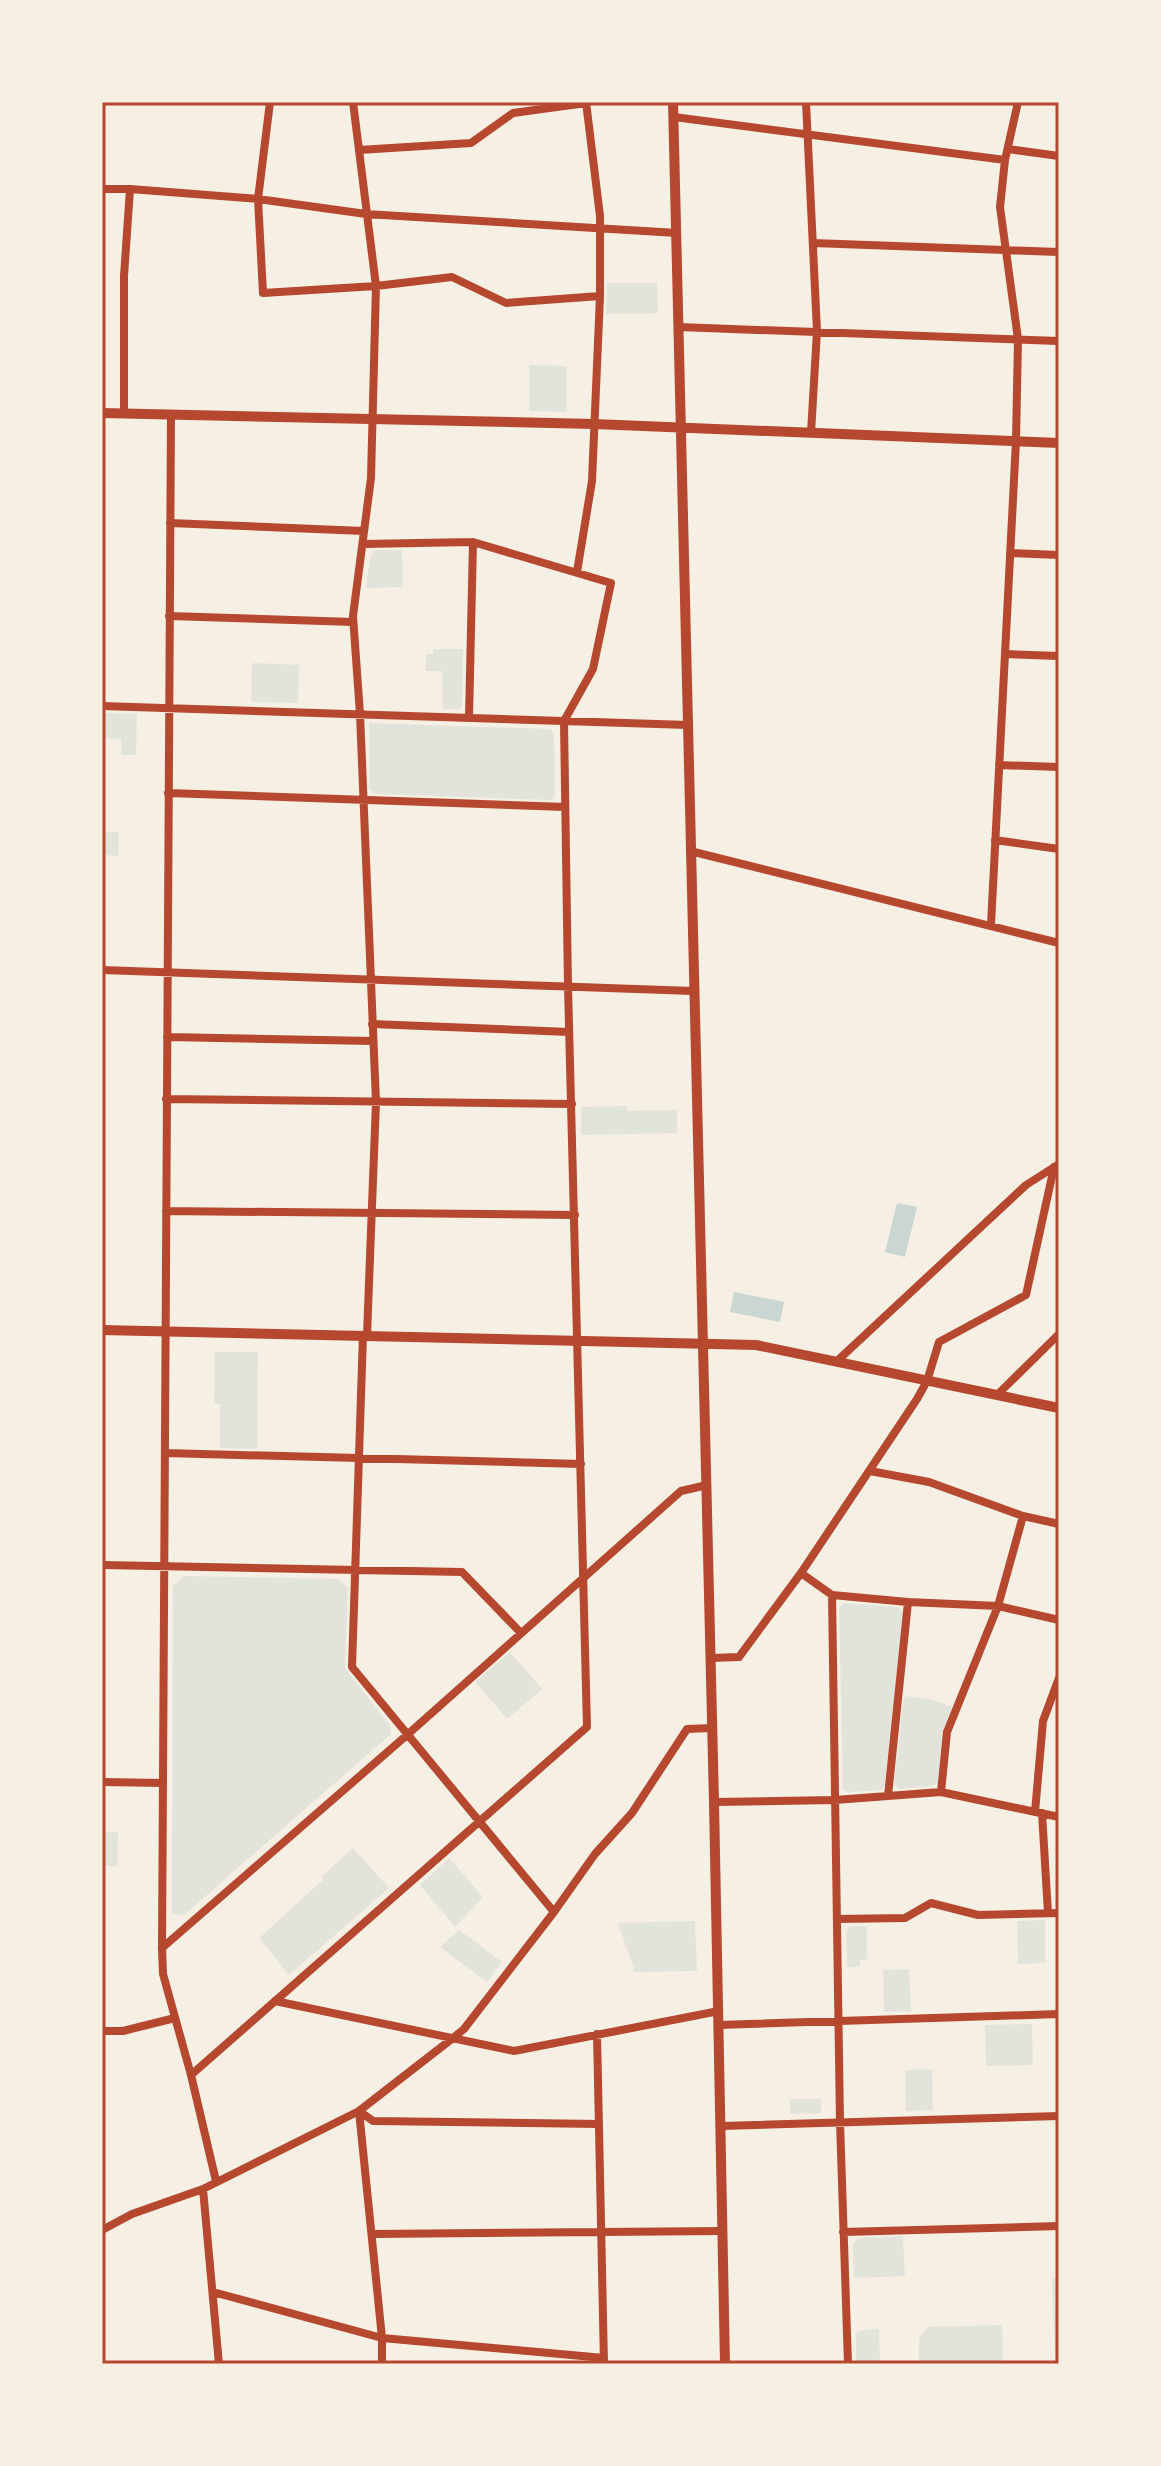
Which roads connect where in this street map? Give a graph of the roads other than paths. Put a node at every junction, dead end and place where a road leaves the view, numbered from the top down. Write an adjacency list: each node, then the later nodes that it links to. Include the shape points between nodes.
1 (270, 102): 15 (street)
2 (353, 102): 10 (street)
3 (673, 102): 7 (street)
4 (806, 102): 8 (street)
5 (1018, 102): 9 (street)
6 (586, 103): 10 (street, via 513,113 471,143); 17 (street)
7 (674, 117): 8 (street); 18 (street)
8 (808, 134): 12 (street); 19 (street)
9 (1008, 149): 11 (street); 12 (street)
10 (359, 150): 16 (street)
11 (1059, 156)
12 (1005, 160): 20 (street, via 1000,207)
13 (102, 189): 14 (street)
14 (130, 189): 15 (street); 29 (street)
15 (258, 199): 16 (street); 22 (street, via 263,293)
16 (366, 214): 17 (street); 22 (street)
17 (600, 228): 18 (street); 23 (street)
18 (677, 233): 24 (street)
19 (813, 243): 20 (street); 25 (street)
20 (1007, 250): 21 (street); 26 (street)
21 (1059, 252)
22 (376, 286): 23 (street, via 452,277 506,303); 31 (street)
23 (600, 296): 32 (street)
24 (679, 327): 25 (street); 33 (street)
25 (817, 331): 26 (street); 34 (street)
26 (1018, 339): 27 (street); 35 (street)
27 (1059, 341)
28 (102, 413): 29 (street)
29 (124, 413): 30 (street)
30 (171, 414): 31 (street); 37 (street)
31 (373, 419): 32 (street); 38 (street)
32 (594, 424): 33 (street); 43 (street, via 592,481)
33 (682, 428): 34 (street); 53 (street)
34 (811, 433): 35 (street)
35 (1016, 441): 36 (street); 41 (street)
36 (1059, 443)
37 (170, 523): 38 (street); 44 (street)
38 (364, 531): 40 (street)
39 (473, 542): 40 (street); 43 (street); 51 (street)
40 (363, 544): 45 (street)
41 (1010, 553): 42 (street); 46 (street)
42 (1059, 555)
43 (577, 572): 52 (street, via 611,583 593,669)
44 (169, 616): 45 (street); 49 (street)
45 (353, 622): 50 (street)
46 (1005, 654): 47 (street); 54 (street)
47 (1059, 656)
48 (102, 706): 49 (street)
49 (168, 708): 50 (street); 56 (street)
50 (360, 714): 51 (street); 57 (street)
51 (469, 718): 52 (street)
52 (564, 721): 53 (street); 58 (street)
53 (688, 725): 61 (street)
54 (999, 765): 55 (street); 59 (street)
55 (1059, 767)
56 (168, 793): 57 (street); 65 (street)
57 (363, 800): 58 (street); 66 (street)
58 (565, 807): 67 (street)
59 (995, 840): 60 (street); 62 (street)
60 (1059, 849)
61 (690, 851): 62 (street); 68 (street)
62 (991, 925): 63 (street)
63 (1059, 943)
64 (102, 970): 65 (street)
65 (167, 972): 66 (street); 71 (street)
66 (371, 979): 67 (street); 69 (street)
67 (568, 986): 68 (street); 70 (street)
68 (693, 991): 85 (street)
69 (372, 1024): 70 (street); 72 (street)
70 (569, 1032): 75 (street)
71 (167, 1037): 72 (street); 73 (street)
72 (373, 1041): 74 (street)
73 (166, 1099): 74 (street); 77 (street)
74 (376, 1102): 75 (street); 78 (street)
75 (572, 1104): 79 (street)
76 (1056, 1165): 86 (street, via 1026,1185); 87 (street, via 1026,1295 939,1342)
77 (166, 1211): 78 (street); 81 (street)
78 (371, 1213): 79 (street); 83 (street)
79 (575, 1215): 84 (street)
80 (102, 1330): 81 (street)
81 (165, 1331): 83 (street); 90 (street)
82 (1059, 1334): 88 (street)
83 (365, 1335): 84 (street); 91 (street)
84 (579, 1340): 85 (street); 92 (street)
85 (703, 1343): 86 (street, via 756,1345); 94 (street)
86 (836, 1362): 87 (street)
87 (927, 1381): 88 (street); 93 (street)
88 (997, 1395): 89 (street)
89 (1059, 1408)
90 (165, 1453): 91 (street); 98 (street)
91 (359, 1458): 92 (street); 99 (street)
92 (581, 1464): 101 (street)
93 (870, 1471): 95 (street, via 929,1482); 100 (street)
94 (707, 1485): 101 (street, via 681,1491); 107 (street)
95 (1023, 1516): 96 (street); 104 (street)
96 (1059, 1524)
97 (102, 1565): 98 (street)
98 (164, 1566): 99 (street); 112 (street)
99 (355, 1569): 106 (street, via 462,1572); 110 (street, via 352,1667)
100 (801, 1573): 102 (street); 107 (street, via 739,1657)
101 (584, 1578): 106 (street); 119 (street, via 587,1727)
102 (832, 1595): 103 (street); 115 (street)
103 (908, 1602): 104 (street); 114 (street)
104 (998, 1606): 105 (street); 113 (street, via 947,1732)
105 (1059, 1620)
106 (521, 1633): 110 (street)
107 (711, 1658): 109 (street)
108 (1059, 1678): 117 (street, via 1043,1721)
109 (712, 1728): 116 (street); 120 (street, via 687,1729 632,1813)
110 (407, 1735): 119 (street); 124 (street)
111 (102, 1782): 112 (street)
112 (163, 1783): 124 (street)
113 (941, 1792): 114 (street); 117 (street)
114 (888, 1796): 115 (street)
115 (835, 1800): 116 (street); 123 (street)
116 (714, 1802): 126 (street)
117 (1038, 1812): 118 (street); 121 (street)
118 (1059, 1817)
119 (478, 1821): 120 (street); 125 (street)
120 (554, 1912): 133 (street)
121 (1048, 1913): 122 (street); 123 (street, via 978,1915 931,1903 905,1918)
122 (1059, 1913)
123 (837, 1919): 129 (street)
124 (162, 1948): 128 (street)
125 (275, 2001): 133 (street); 134 (street)
126 (719, 2011): 130 (street); 132 (street)
127 (1059, 2014): 129 (street)
128 (175, 2018): 131 (street); 134 (street)
129 (838, 2021): 130 (street); 137 (street)
130 (719, 2025): 139 (street)
131 (102, 2031)
132 (597, 2034): 133 (street, via 514,2051); 138 (street)
133 (453, 2038): 135 (street)
134 (191, 2075): 140 (street)
135 (359, 2111): 138 (street, via 373,2121); 140 (street); 147 (street)
136 (1059, 2116): 137 (street)
137 (840, 2122): 139 (street); 146 (street)
138 (599, 2124): 144 (street)
139 (721, 2126): 145 (street)
140 (216, 2181): 141 (street)
141 (203, 2189): 143 (street); 148 (street)
142 (1059, 2226): 146 (street)
143 (102, 2230)
144 (600, 2231): 145 (street); 147 (street); 150 (street)
145 (722, 2231): 153 (street)
146 (843, 2232): 154 (street)
147 (372, 2234): 149 (street)
148 (213, 2292): 149 (street); 151 (street)
149 (382, 2338): 150 (street); 152 (street)
150 (604, 2361)
151 (219, 2364)
152 (382, 2364)
153 (725, 2364)
154 (848, 2364)

